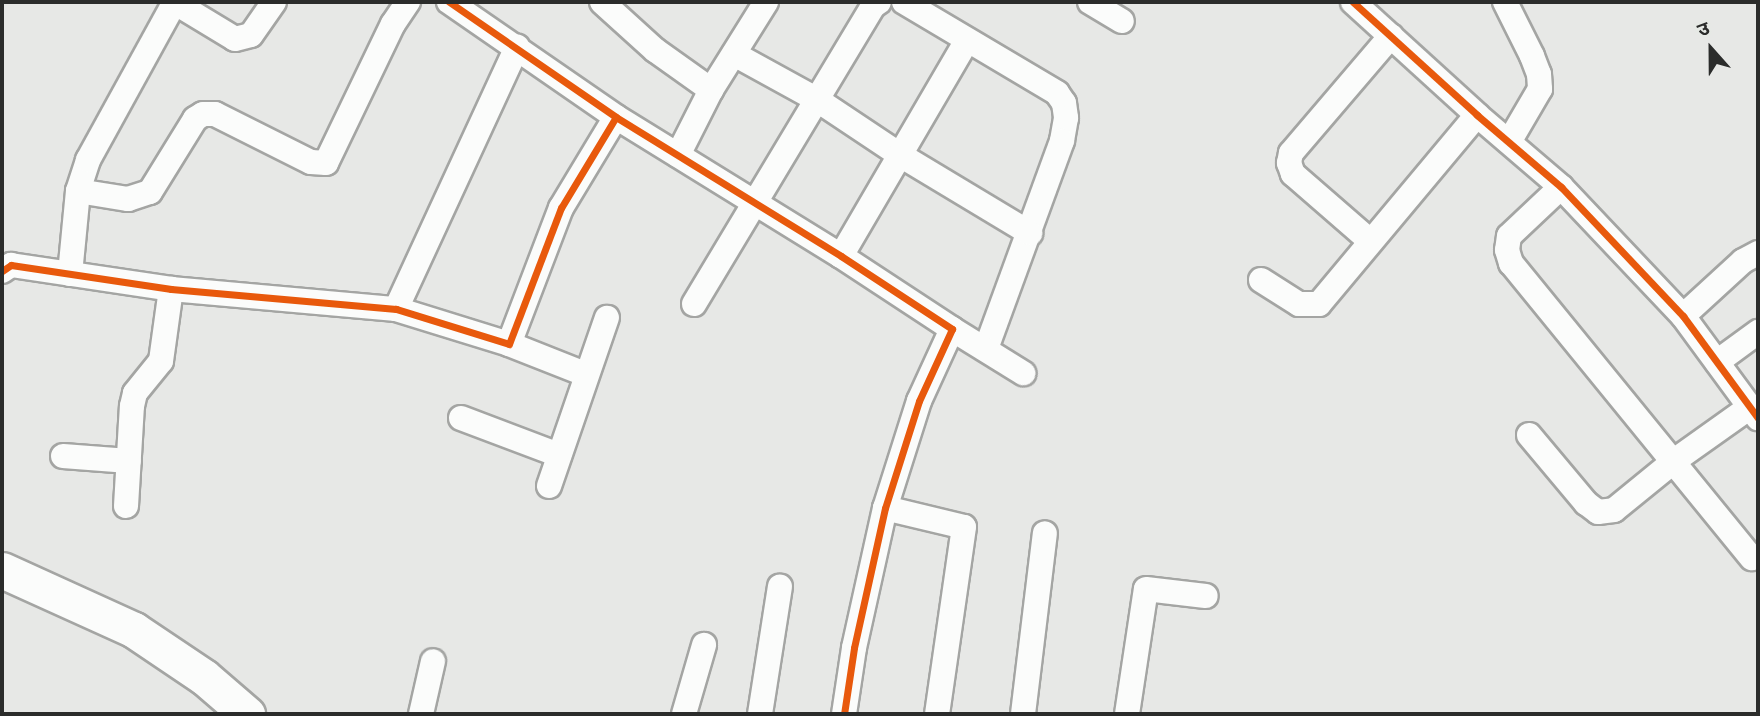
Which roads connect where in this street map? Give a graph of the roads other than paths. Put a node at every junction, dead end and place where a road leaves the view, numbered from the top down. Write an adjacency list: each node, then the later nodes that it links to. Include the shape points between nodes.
1 (174, 2): 2 (street, via 235,40 251,35); 25 (street, via 88,160)
2 (274, 2)
3 (408, 2): 25 (street, via 326,163 311,162 215,114 202,114 150,192 128,199)
4 (449, 2): 15 (street)
5 (602, 2): 17 (street, via 655,50)
6 (766, 2): 16 (street)
7 (879, 2): 18 (street)
8 (1090, 2): 12 (street)
9 (1353, 2): 13 (street)
10 (1505, 2): 21 (street, via 1532,56 1540,89)
11 (919, 6): 14 (street)
12 (1122, 21)
13 (1391, 36): 19 (street); 28 (street, via 1291,153 1289,163 1293,174)
14 (967, 40): 23 (street); 27 (street, via 1057,93 1064,103 1062,141)
15 (517, 47): 20 (street); 36 (street)
16 (734, 54): 17 (street); 18 (street)
17 (711, 90): 22 (street)
18 (816, 99): 23 (street); 26 (street)
19 (1477, 115): 21 (street); 28 (street)
20 (616, 117): 22 (street); 41 (street, via 561,208)
21 (1509, 142): 24 (street)
22 (678, 155): 26 (street)
23 (900, 155): 27 (street); 30 (street)
24 (1561, 187): 37 (street); 52 (street, via 1509,236 1511,263)
25 (78, 191): 32 (street)
26 (753, 202): 30 (street); 35 (street)
27 (1030, 233): 42 (street)
28 (1369, 240): 33 (street, via 1320,304 1299,304)
29 (1758, 253): 37 (street)
30 (841, 256): 39 (street)
31 (2, 271): 32 (street, via 11,265)
32 (70, 274): 34 (street)
33 (1261, 280)
34 (171, 289): 36 (street); 51 (street, via 161,362 135,393)
35 (694, 304)
36 (396, 309): 41 (street)
37 (1683, 316): 43 (street)
38 (607, 318): 45 (street)
39 (952, 329): 42 (street); 55 (street, via 919,401)
40 (1758, 332): 43 (street)
41 (509, 344): 45 (street)
42 (986, 349): 44 (street)
43 (1717, 362): 46 (street)
44 (1023, 373)
45 (585, 374): 49 (street)
46 (1754, 413): 52 (street)
47 (461, 418): 49 (street)
48 (1529, 435): 52 (street, via 1598,512 1614,510)
49 (559, 455): 53 (street)
50 (63, 456): 51 (street)
51 (129, 461): 54 (street)
52 (1674, 461): 57 (street)
53 (549, 486)
54 (127, 506)
55 (885, 508): 69 (street); 70 (street, via 964,527)
56 (1045, 533): 71 (street)
57 (1752, 558)
58 (2, 570): 65 (highway, via 134,630 204,677)
59 (780, 587): 68 (street)
60 (2, 594): 64 (highway, via 135,654)
61 (1206, 596): 72 (street, via 1146,589)
62 (704, 645): 67 (street)
63 (433, 661): 66 (street)
64 (217, 714)
65 (247, 714)
66 (421, 714)
67 (684, 714)
68 (760, 714)
69 (844, 714)
70 (937, 714)
71 (1023, 714)
72 (1127, 714)

